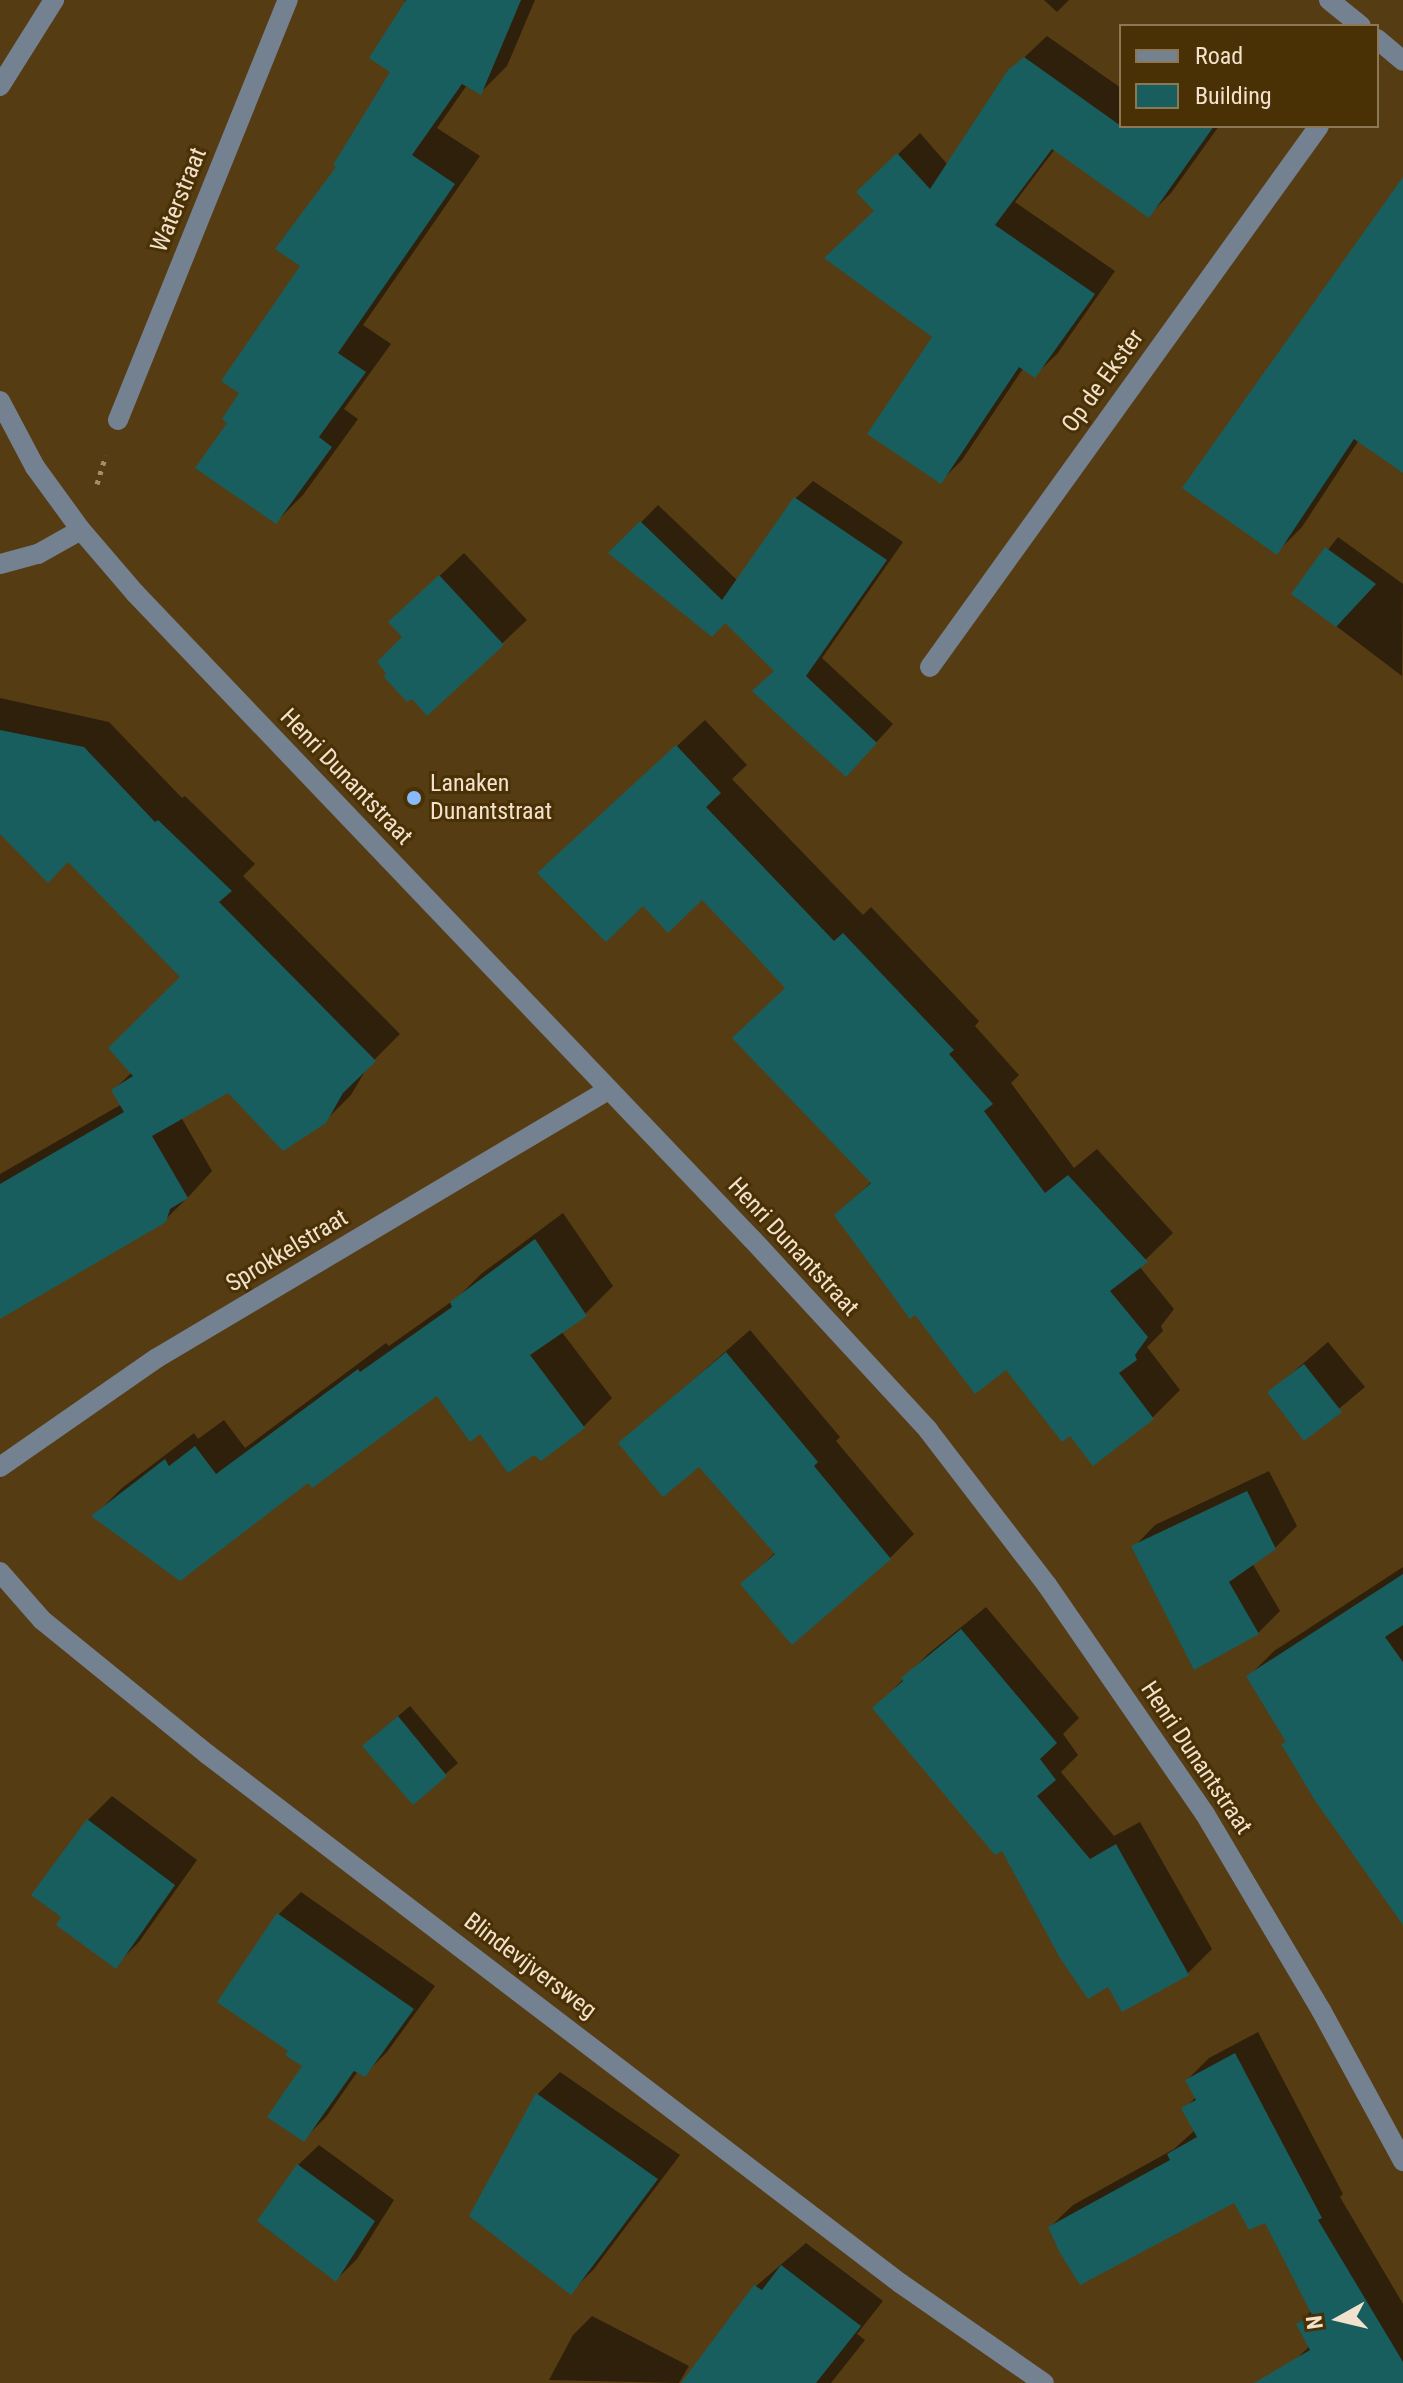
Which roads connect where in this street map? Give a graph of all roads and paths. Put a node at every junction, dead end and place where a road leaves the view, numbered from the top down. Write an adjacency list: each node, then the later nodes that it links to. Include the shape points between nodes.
1 (54, 0): 7 (street)
2 (288, 0): 10 (street, Waterstraat)
3 (1329, 0): 4 (street)
4 (1359, 24)
5 (1379, 43): 6 (street)
6 (1403, 61)
7 (0, 86)
8 (1318, 128): 13 (street, Op de Ekster)
9 (0, 401): 11 (street, via 35,467)
10 (118, 420): 11 (path)
11 (81, 530): 12 (street, via 38,554); 14 (street, Henri Dunantstraat)
12 (0, 564)
13 (930, 667)
14 (608, 1090): 15 (street, Sprokkelstraat, via 157,1358); 17 (street, Henri Dunantstraat, via 928,1430 1047,1585 1205,1814)
15 (0, 1467)
16 (0, 1572): 18 (street, Blindevijversweg, via 42,1620 207,1754 900,2283)
17 (1403, 2161)
18 (1044, 2383)

